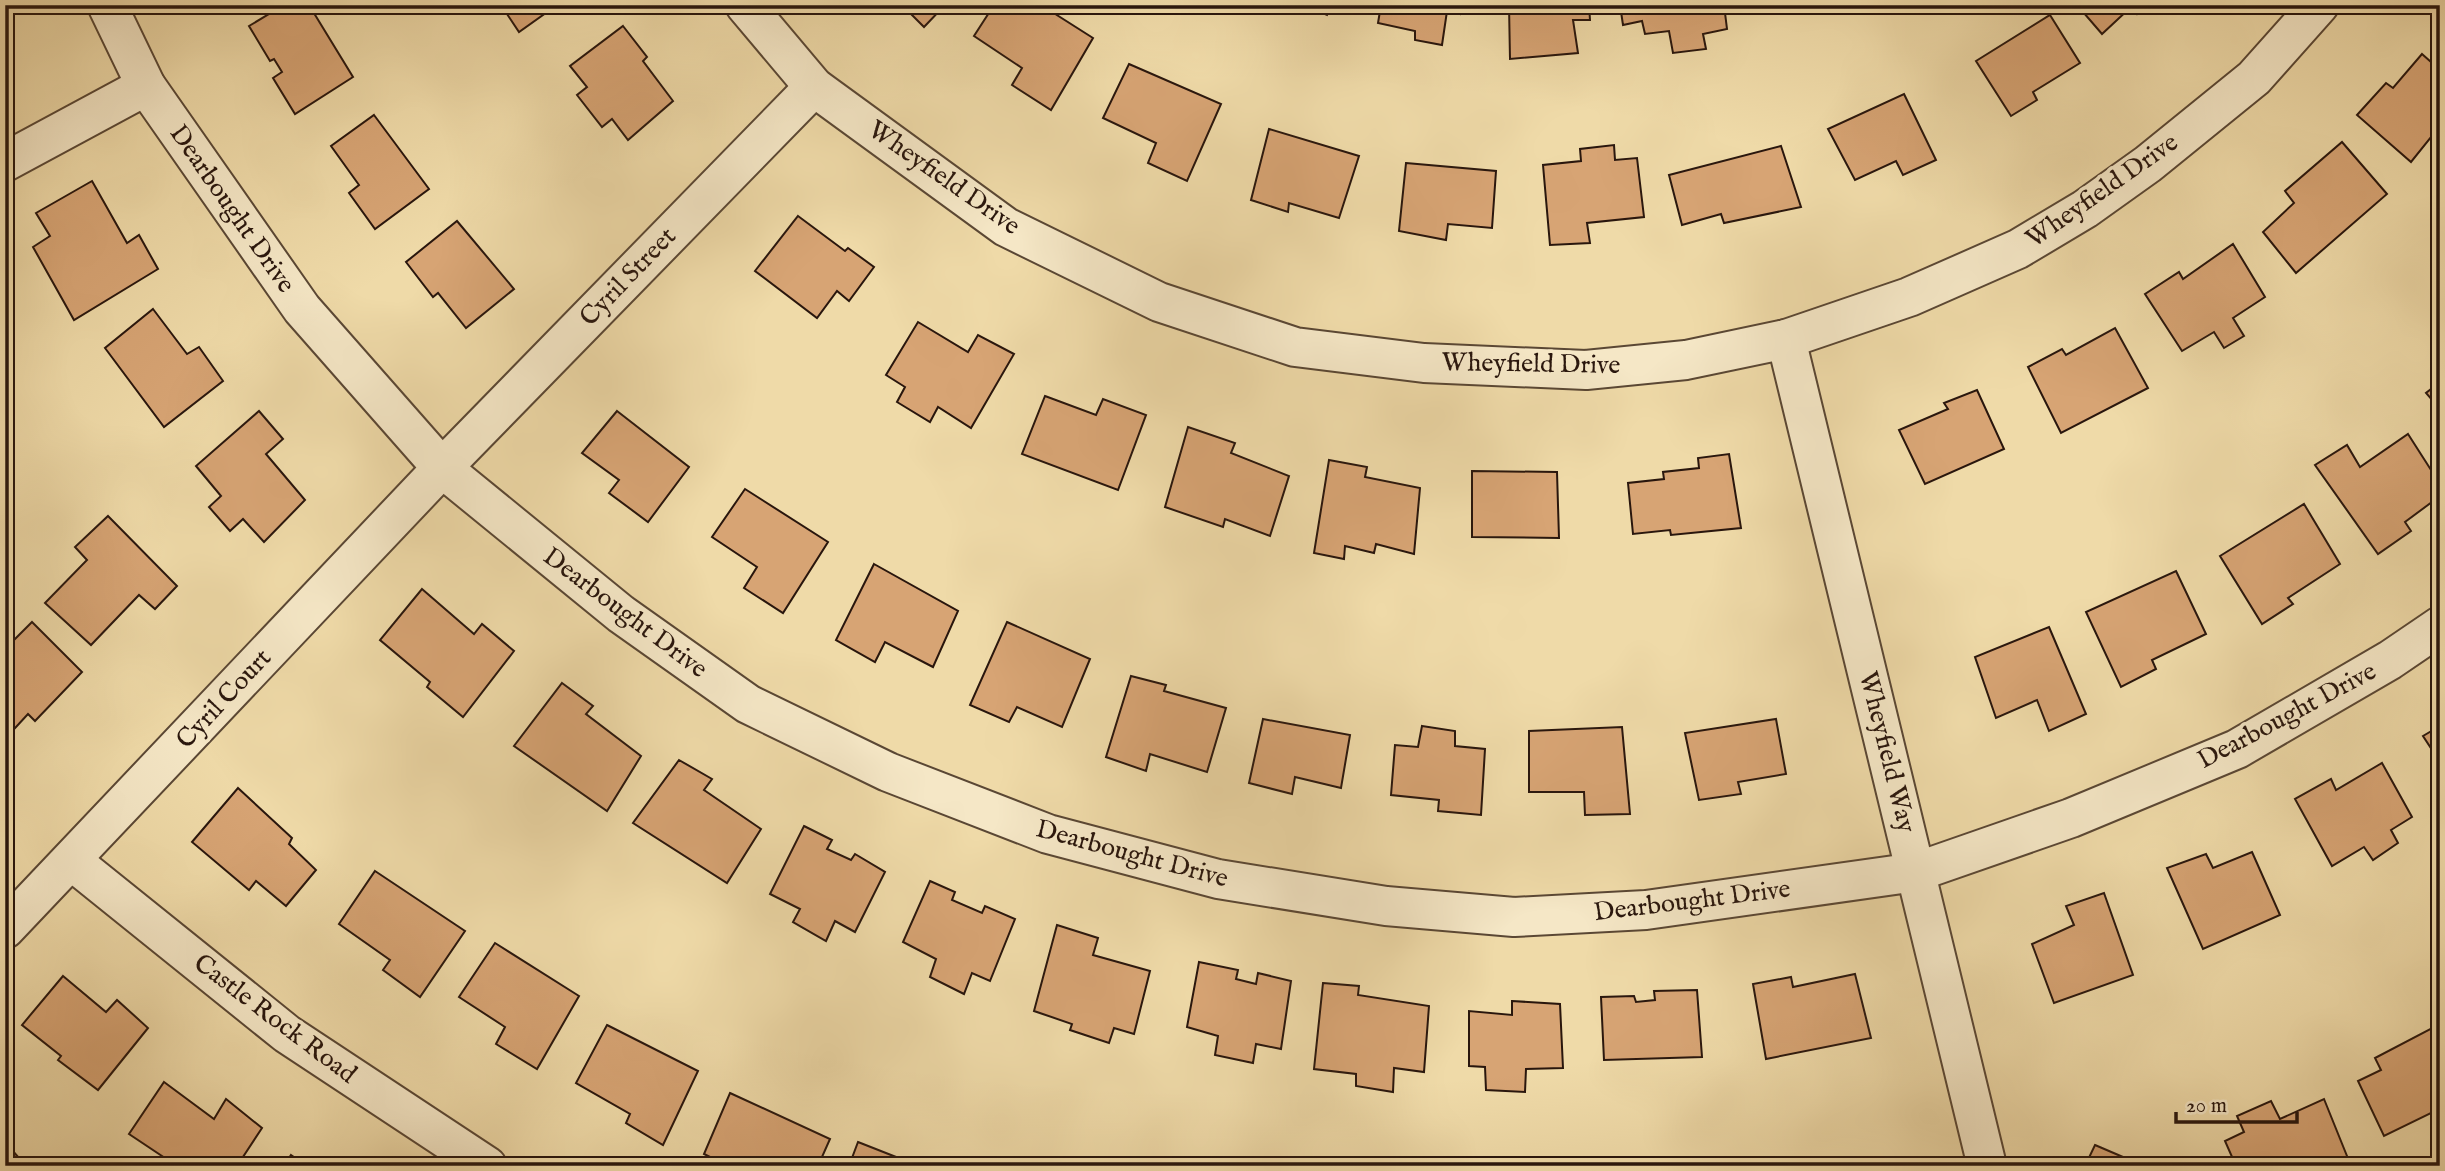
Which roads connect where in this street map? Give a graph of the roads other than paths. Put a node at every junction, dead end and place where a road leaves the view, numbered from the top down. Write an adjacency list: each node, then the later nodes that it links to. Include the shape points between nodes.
1 (107, 5): 4 (street, Dearbought Drive)
2 (745, 5): 5 (street, Wheyfield Drive)
3 (2319, 5): 7 (street, Wheyfield Drive, via 2254,78 2085,209 2018,249 1909,297)
4 (146, 86): 6 (street); 8 (street, Dearbought Drive, via 302,309)
5 (814, 86): 7 (street, Wheyfield Drive, via 1006,227 1159,302 1295,347 1424,363 1586,370 1686,360); 8 (street, Cyril Street)
6 (5, 162)
7 (1786, 339): 11 (street, Wheyfield Way)
8 (442, 468): 10 (street, Cyril Court); 11 (street, Dearbought Drive, via 621,614 748,704 888,772 1048,834 1218,879 1386,906 1514,917 1646,910)
9 (2440, 626): 11 (street, Dearbought Drive, via 2237,749 2071,818)
10 (72, 860): 12 (street, Cyril Court); 13 (street, Castle Rock Road, via 288,1034)
11 (1916, 872): 14 (street, Wheyfield Way)
12 (5, 929)
13 (487, 1166)
14 (1987, 1166)

